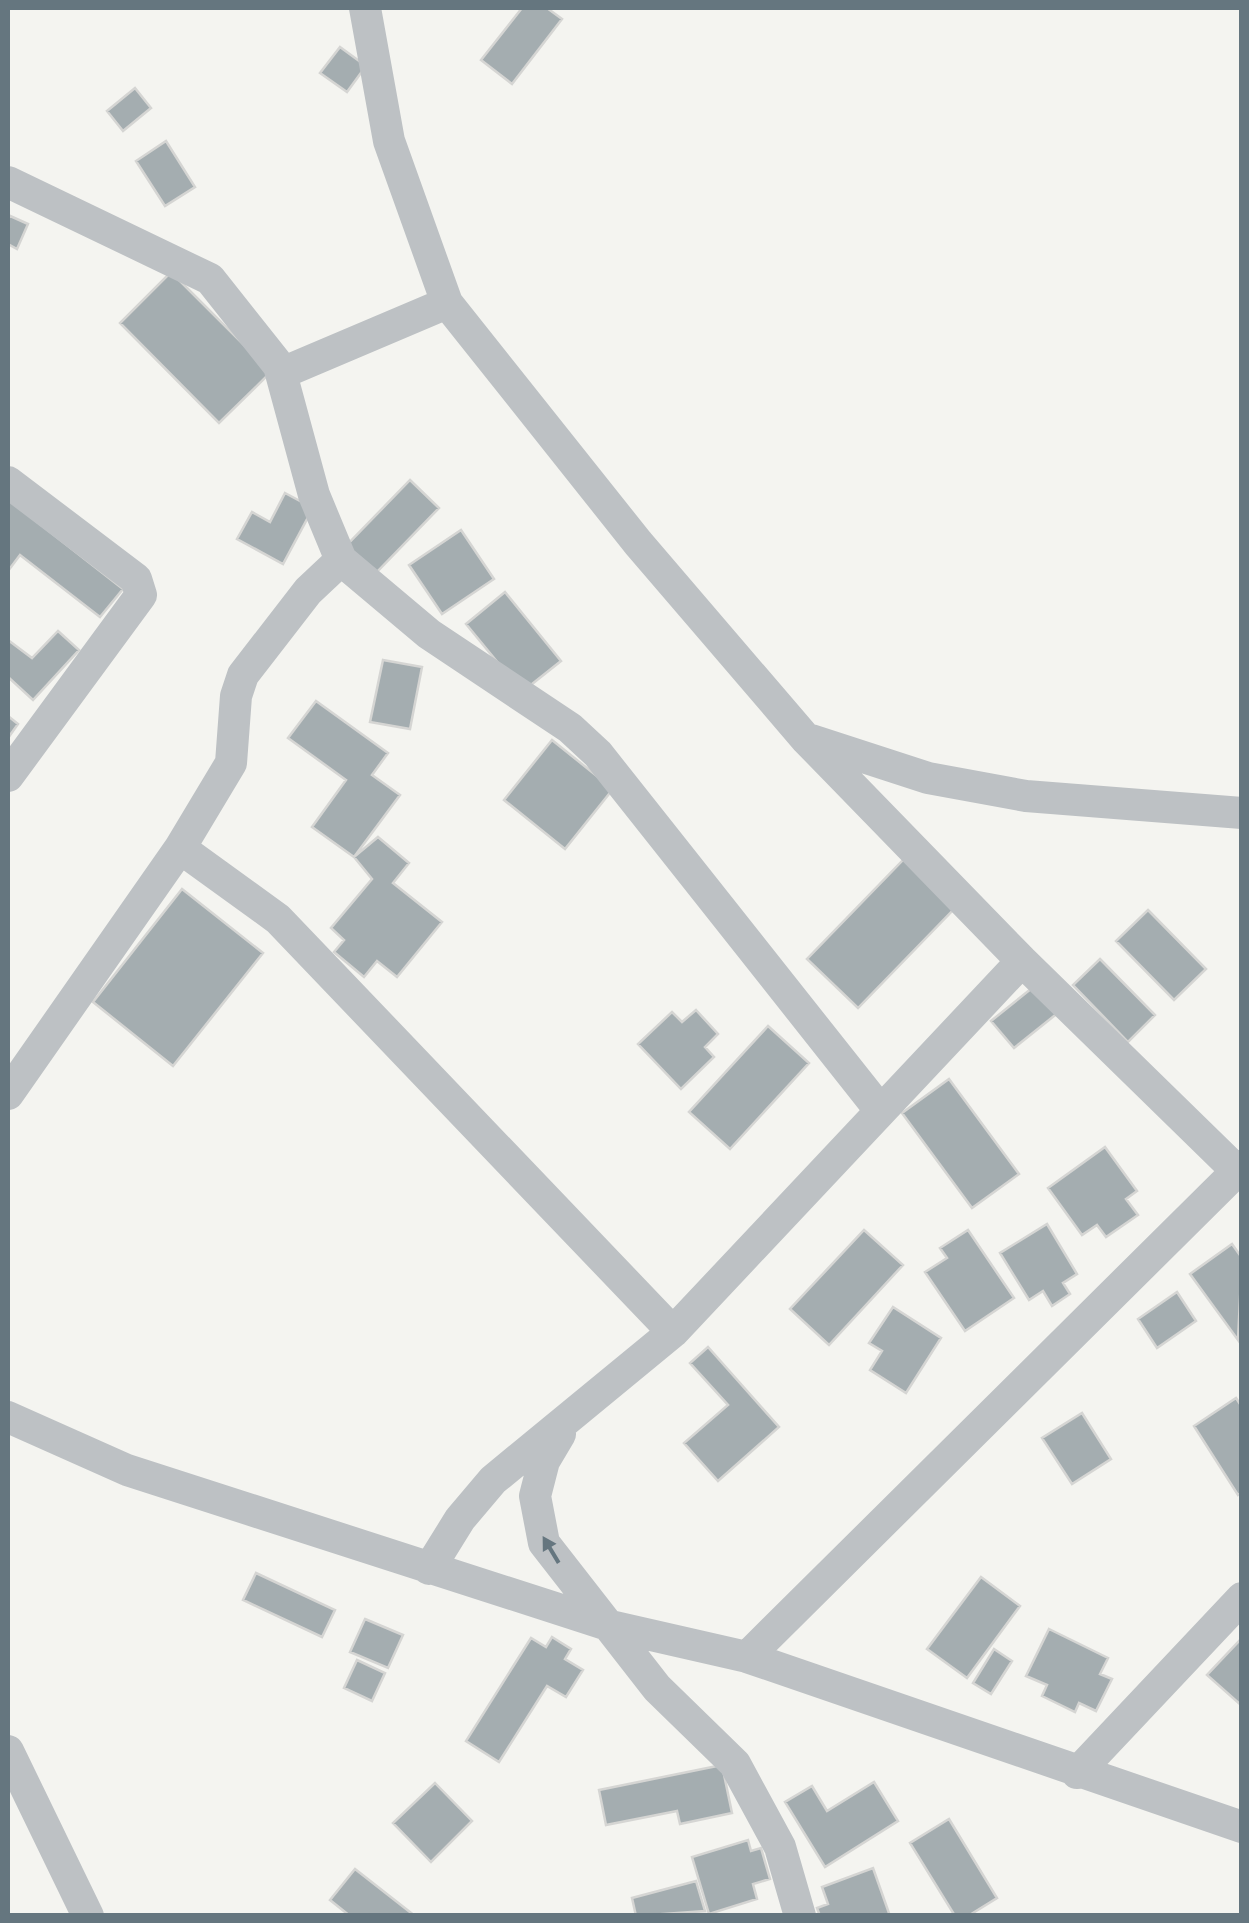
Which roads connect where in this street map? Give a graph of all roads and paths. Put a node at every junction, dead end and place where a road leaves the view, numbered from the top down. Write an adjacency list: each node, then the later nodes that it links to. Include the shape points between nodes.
1 (366, 8): 3 (street, via 390,141)
2 (8, 182): 4 (street, via 210,279)
3 (447, 303): 4 (street); 7 (street, via 638,544)
4 (282, 373): 6 (street, via 314,495)
5 (8, 482): 8 (street, via 136,579 141,595)
6 (341, 560): 10 (street, via 308,591 243,676 230,763); 13 (street, via 429,634 598,754)
7 (806, 739): 9 (street, via 928,778 1026,796); 11 (street)
8 (8, 776)
9 (1242, 813)
10 (180, 848): 12 (street); 15 (street, via 278,919)
11 (1022, 961): 13 (street); 14 (street)
12 (8, 1094)
13 (880, 1110): 15 (street)
14 (1239, 1168): 21 (street)
15 (673, 1332): 17 (street)
16 (8, 1417): 18 (street, via 127,1470)
17 (567, 1421): 18 (street, via 493,1480); 20 (street, one-way to 17, via 553,1556 536,1516 544,1461)
18 (429, 1570): 20 (street)
19 (1242, 1598): 23 (street)
20 (611, 1626): 21 (street); 26 (street, via 656,1688 735,1764 780,1847)
21 (747, 1658): 23 (street)
22 (8, 1751): 25 (street)
23 (1076, 1773): 24 (street)
24 (1242, 1826)
25 (88, 1916)
26 (800, 1916)

